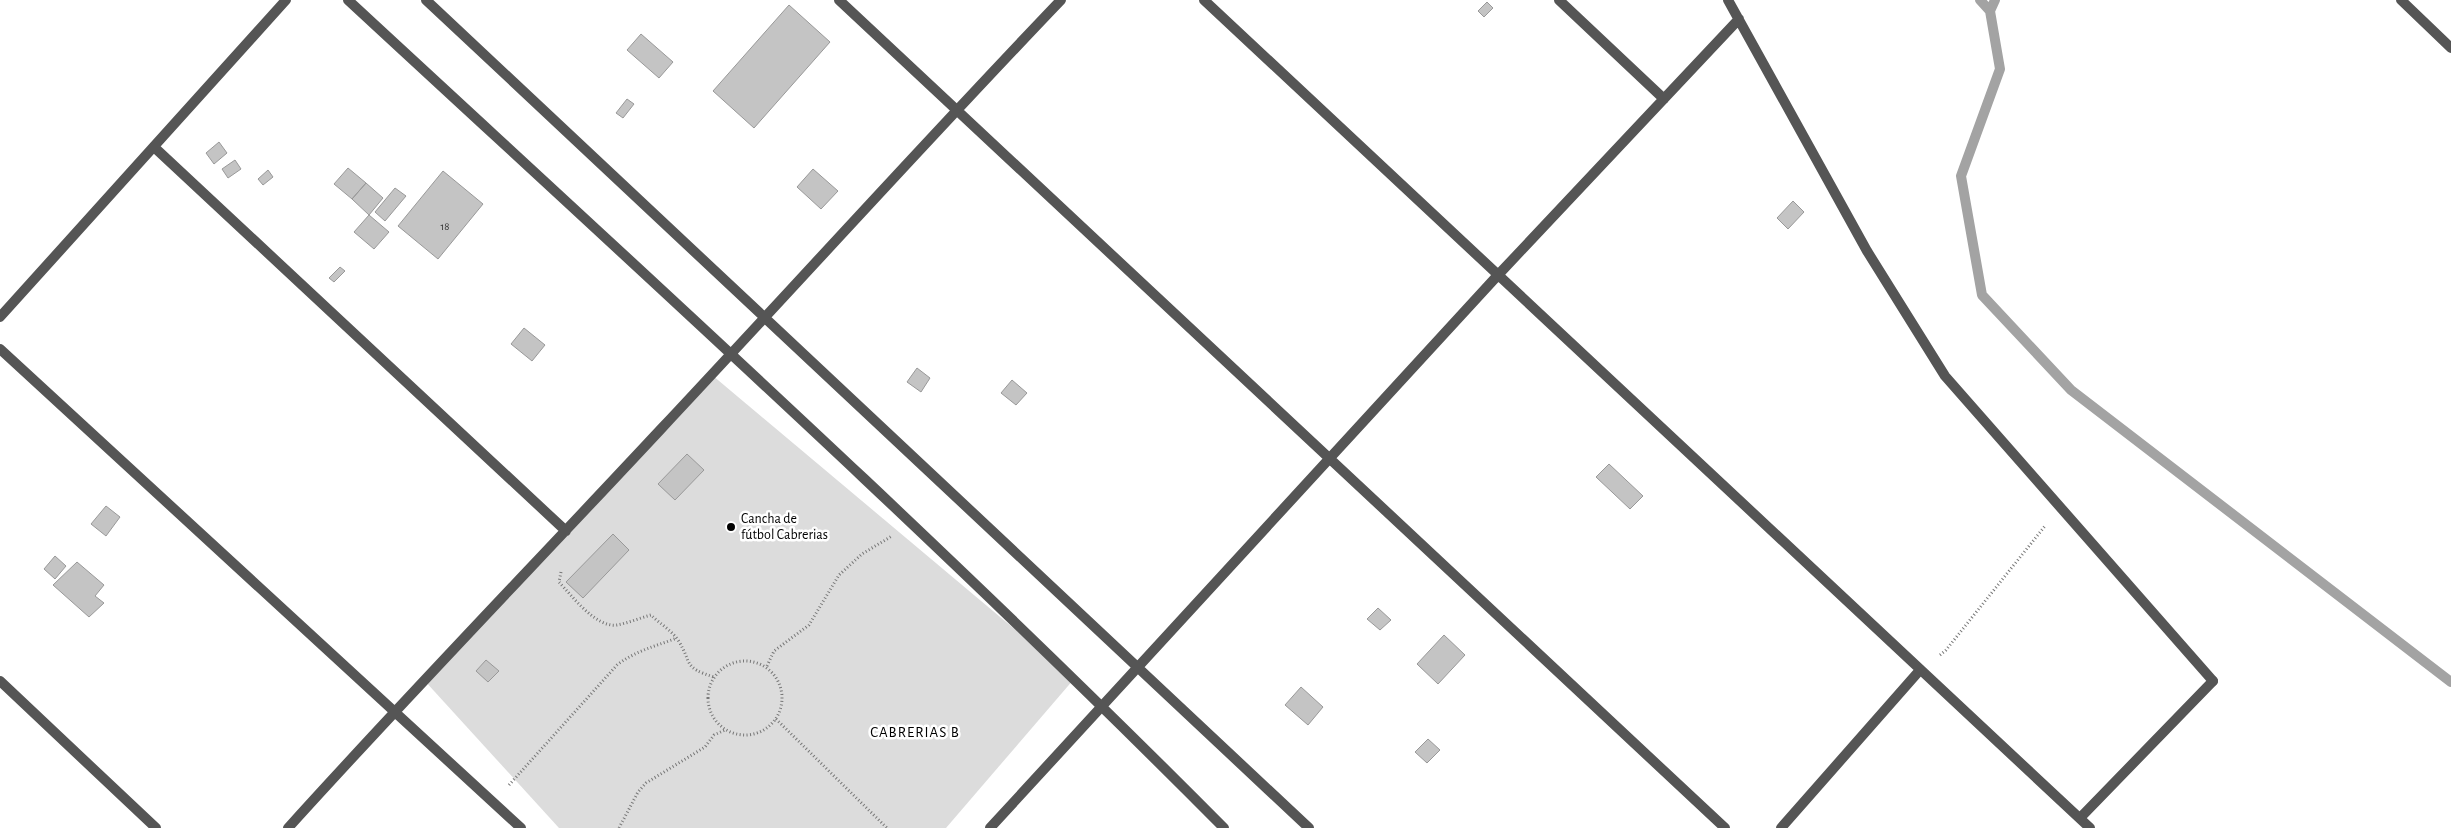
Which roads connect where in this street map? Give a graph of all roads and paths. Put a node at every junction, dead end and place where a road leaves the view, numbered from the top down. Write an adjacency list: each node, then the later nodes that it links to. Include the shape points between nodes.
1 (286, 0): 14 (street)
2 (348, 0): 19 (street)
3 (426, 0): 17 (street)
4 (839, 0): 13 (street)
5 (1061, 0): 13 (street)
6 (1204, 0): 15 (street)
7 (1559, 0): 12 (street)
8 (1728, 0): 10 (street)
9 (2401, 0): 11 (street)
10 (1739, 19): 12 (street); 21 (street, via 1867,252 1945,376)
11 (2451, 48)
12 (1664, 99): 15 (street)
13 (955, 110): 17 (street); 20 (street)
14 (154, 148): 16 (street); 23 (street)
15 (1498, 274): 20 (street); 27 (street)
16 (0, 317)
17 (765, 317): 19 (street); 26 (street)
18 (0, 349): 31 (street)
19 (730, 354): 22 (street); 23 (street)
20 (1331, 459): 26 (street); 44 (street)
21 (2061, 507): 27 (path, via 1946,650); 35 (street, via 2212,681)
22 (912, 524): 25 (path, via 862,554 839,575 809,625 774,651); 30 (street)
23 (566, 531): 24 (path, via 559,582 586,611 607,625 651,615); 31 (street)
24 (677, 638): 28 (path, via 689,665); 34 (path, via 643,650 617,666)
25 (767, 666): 28 (path, via 742,660 724,668); 32 (path, via 781,690 782,699)
26 (1139, 667): 30 (street); 43 (street)
27 (1920, 670): 35 (street); 45 (street)
28 (714, 677): 33 (path, via 709,692 710,710 715,721)
29 (0, 682): 36 (street)
30 (1102, 705): 41 (street); 42 (street)
31 (393, 712): 34 (street); 37 (street)
32 (776, 718): 33 (path, via 751,735); 40 (path)
33 (725, 730): 39 (path, via 714,735 705,747 646,783)
34 (493, 803): 38 (street)
35 (2080, 818): 46 (street)
36 (156, 828)
37 (288, 828)
38 (521, 828)
39 (619, 828)
40 (887, 828)
41 (990, 828)
42 (1224, 828)
43 (1309, 828)
44 (1725, 828)
45 (1781, 828)
46 (2090, 828)

